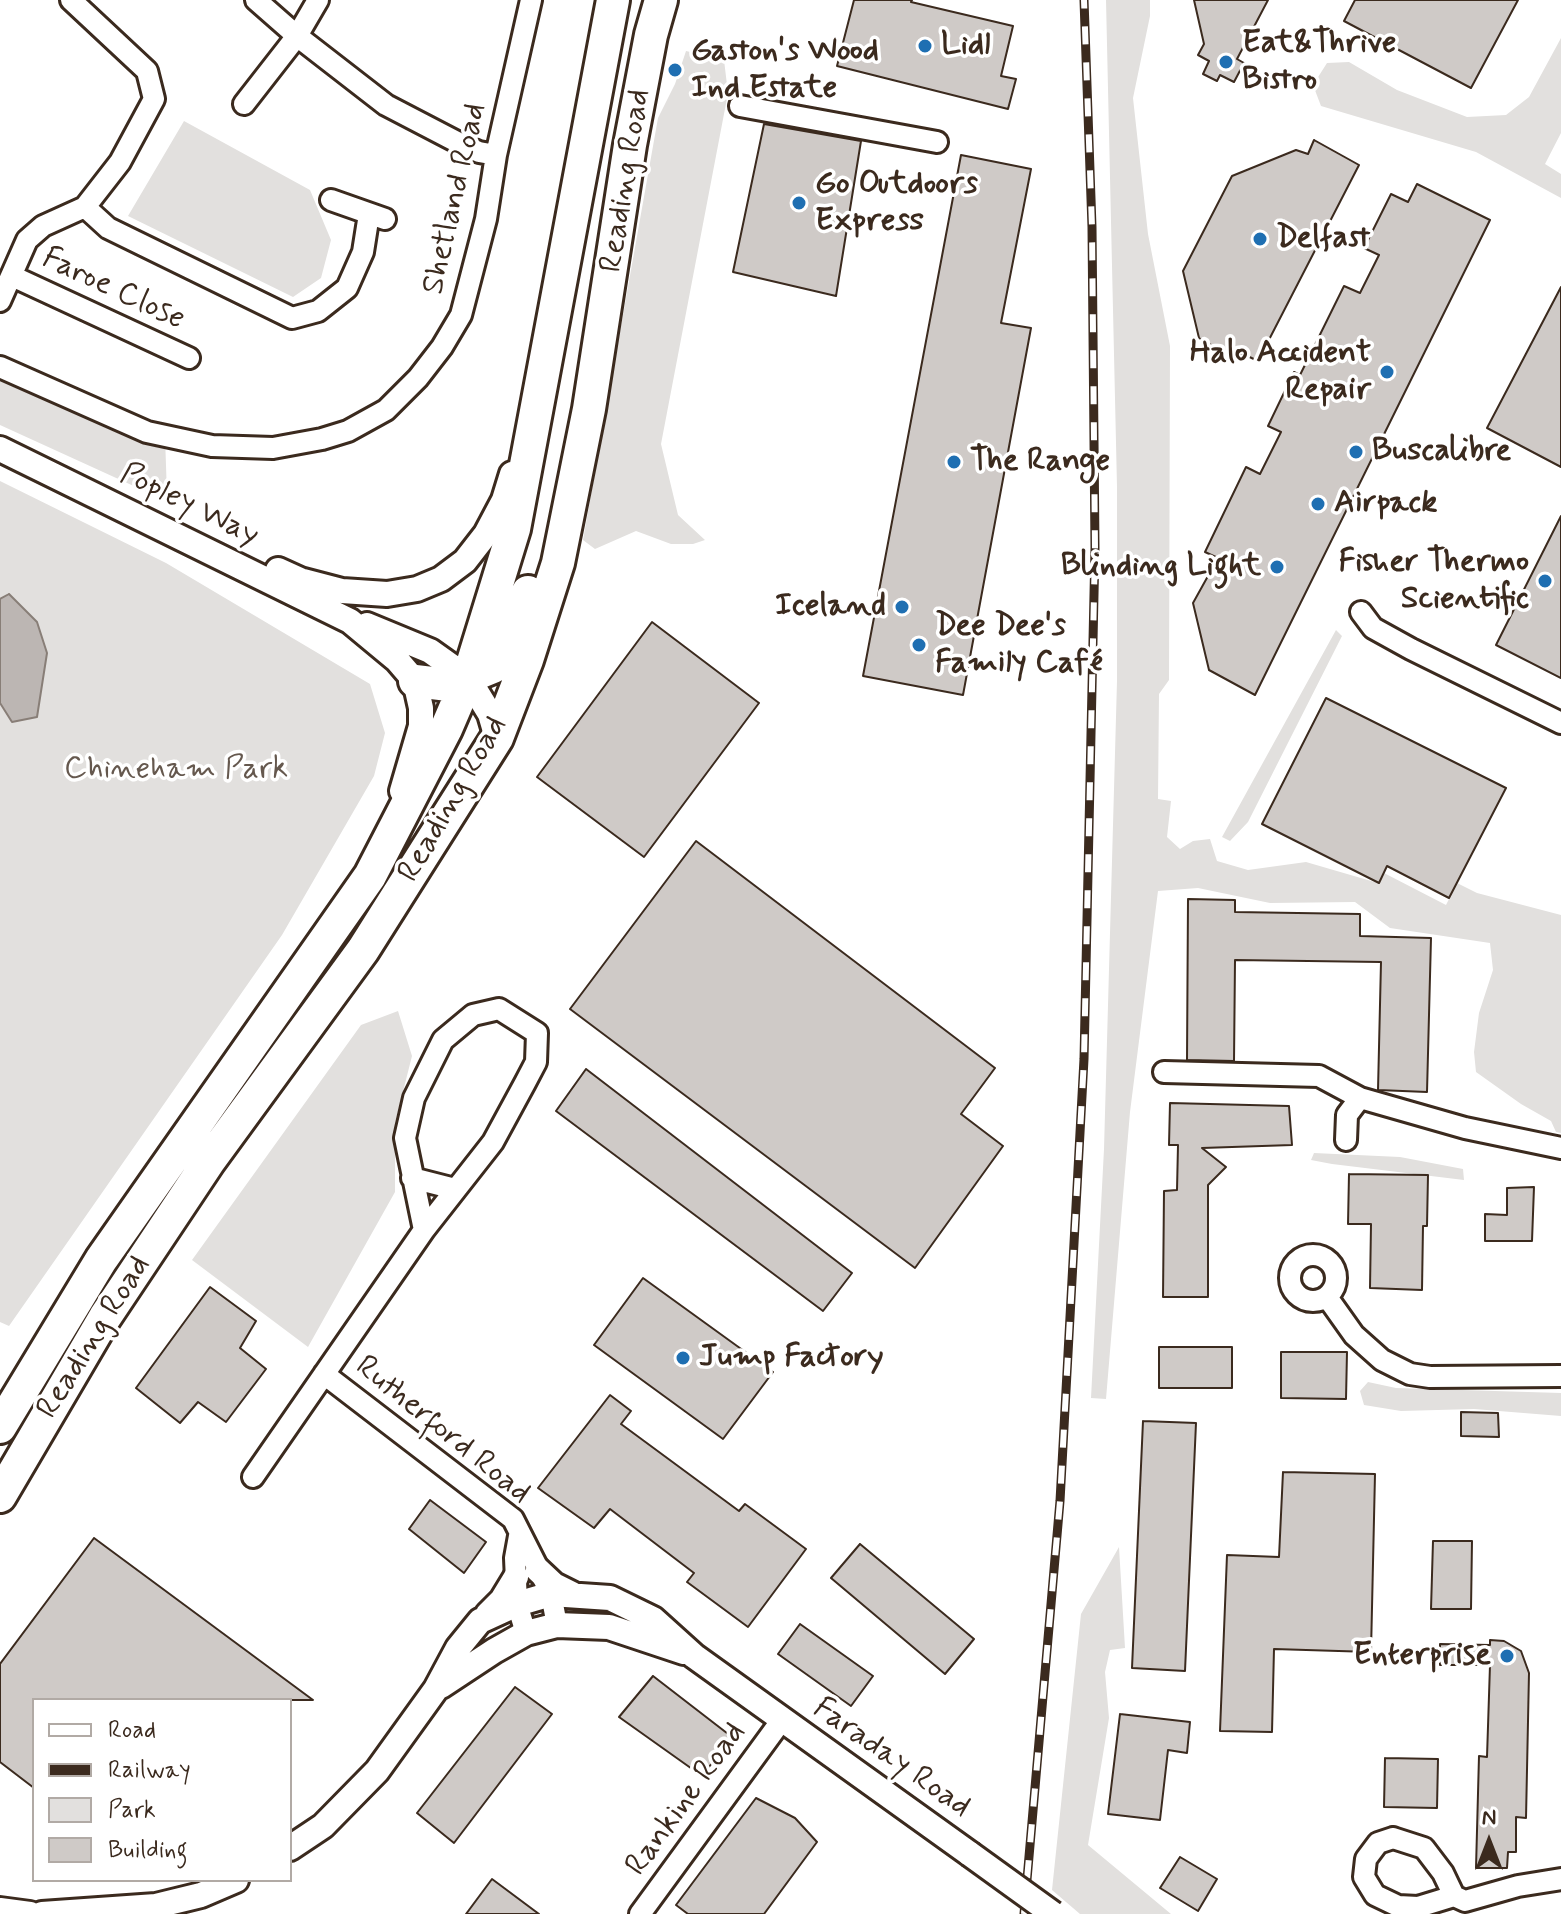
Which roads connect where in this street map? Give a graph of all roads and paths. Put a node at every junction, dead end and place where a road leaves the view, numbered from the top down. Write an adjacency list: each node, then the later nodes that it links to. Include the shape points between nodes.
1 (71, 0): 13 (street, via 147,71 154,99 120,162)
2 (256, 0): 7 (street)
3 (318, 0): 7 (street)
4 (531, 0): 11 (street, Shetland Road)
5 (613, 0): 19 (highway, Reading Road)
6 (661, 0): 15 (highway, Reading Road, via 630,145)
7 (297, 36): 8 (street); 11 (street, via 386,105 459,143)
8 (244, 104)
9 (740, 106): 10 (street)
10 (937, 142)
11 (496, 155): 18 (street, Shetland Road, via 461,315 418,378 386,410 348,431 273,448 212,446 147,432)
12 (331, 200): 13 (street, via 377,217 347,288 318,311 292,318 108,228)
13 (85, 207): 14 (street, Faroe Close, via 43,226)
14 (10, 262): 16 (street, Faroe Close); 17 (street, Faroe Close)
15 (611, 278): 24 (highway, via 594,300 544,544 521,612 493,667); 27 (highway, Reading Road, via 558,563)
16 (0, 301)
17 (189, 358)
18 (0, 367)
19 (538, 410): 21 (street, via 486,534 465,561 441,579 387,594 342,591 229,550); 24 (highway, Reading Road, via 514,529)
20 (0, 449): 21 (street, Popley Way)
21 (207, 550): 23 (street, Popley Way)
22 (1361, 612): 26 (street, via 1373,628)
23 (350, 621): 24 (street, Popley Way, via 430,651); 25 (street, Popley Way)
24 (468, 678): 25 (highway, via 449,685); 27 (street, Popley Way, via 490,714); 28 (highway, Reading Road)
25 (415, 681): 28 (street, via 421,726)
26 (1561, 723)
27 (497, 738): 41 (highway, Reading Road, via 363,950 209,1161 105,1317)
28 (370, 876): 39 (highway, Reading Road, via 101,1260)
29 (1164, 1072): 30 (street, via 1319,1076)
30 (1360, 1098): 31 (street, via 1347,1115); 32 (street)
31 (1346, 1140)
32 (1561, 1148)
33 (412, 1178): 34 (street); 34 (street, Rutherford Road, via 405,1138 414,1098 443,1040 473,1015 499,1009 537,1033 536,1062 493,1142); 35 (street, Rutherford Road)
34 (455, 1189): 35 (street, Rutherford Road)
35 (424, 1230): 37 (street, Rutherford Road)
36 (1327, 1297): 38 (street, via 1354,1335 1382,1360 1410,1374)
37 (324, 1374): 40 (street, Rutherford Road); 42 (street, Rutherford Road, via 513,1519)
38 (1561, 1376)
39 (0, 1427)
40 (253, 1477)
41 (0, 1496)
42 (527, 1573): 43 (street); 44 (street, Rutherford Road); 45 (street)
43 (563, 1595): 44 (street, Faraday Road); 46 (street); 48 (street, Faraday Road, via 610,1598 653,1619)
44 (517, 1604): 45 (street, Faraday Road); 47 (street, Rutherford Road)
45 (480, 1621): 49 (street, Faraday Road)
46 (557, 1625): 47 (street, Faraday Road); 48 (street, Faraday Road, via 609,1627)
47 (526, 1633): 49 (street, Faraday Road)
48 (694, 1656): 50 (street, Faraday Road)
49 (436, 1689): 51 (street, Faraday Road, via 377,1771 323,1826)
50 (781, 1721): 59 (street, Rankine Road); 60 (street, Faraday Road, bridge)
51 (292, 1847)
52 (1561, 1879): 54 (street, via 1465,1901)
53 (231, 1882): 56 (street)
54 (1454, 1896)
55 (0, 1910): 57 (street)
56 (146, 1910): 58 (street)
57 (30, 1914)
58 (42, 1914)
59 (640, 1914)
60 (1053, 1914)

